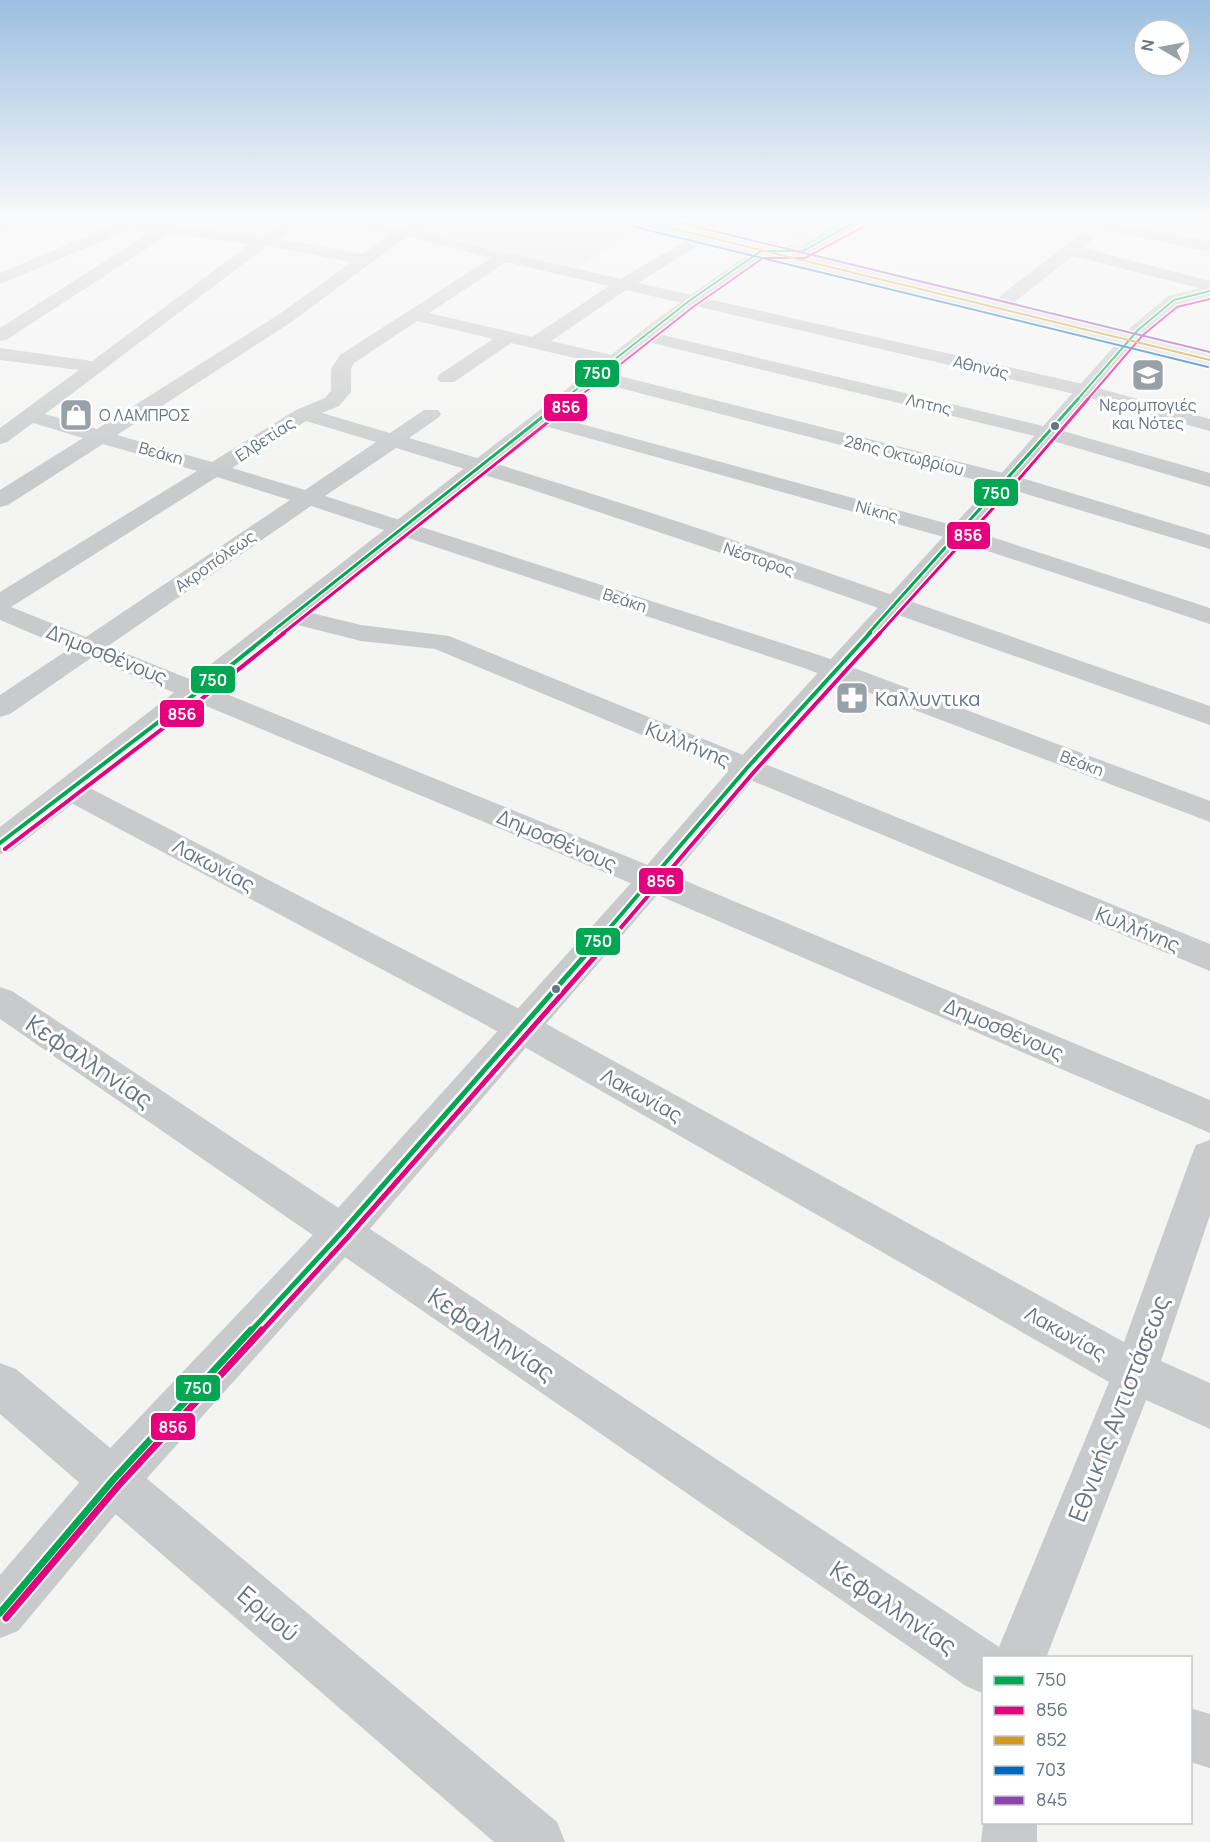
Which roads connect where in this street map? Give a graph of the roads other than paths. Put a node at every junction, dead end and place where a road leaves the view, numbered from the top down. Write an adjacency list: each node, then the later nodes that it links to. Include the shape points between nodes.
1 (48, 305): 13 (street)
2 (179, 305): 20 (street)
3 (303, 305): 30 (street)
4 (429, 305): 11 (street, Ελβετίας)
5 (593, 305): 16 (street)
6 (684, 305): 15 (street)
7 (707, 305): 23 (street, Αθηνάς)
8 (1009, 305): 12 (main road)
9 (1028, 305): 12 (main road)
10 (1168, 305): 12 (street)
11 (413, 315): 14 (street, 28ης Οκτωβρίου); 24 (street, Ελβετίας, via 347,359 341,369 338,397)
12 (1135, 335): 17 (main road); 19 (main road); 23 (street)
13 (0, 336)
14 (509, 336): 16 (street, 28ης Οκτωβρίου); 22 (street)
15 (646, 336): 21 (street); 29 (street, Λητης)
16 (537, 342): 21 (street, 28ης Οκτωβρίου)
17 (1210, 348)
18 (0, 354): 20 (street)
19 (1210, 360)
20 (96, 367): 26 (street)
21 (604, 368): 27 (street); 36 (street, 28ης Οκτωβρίου)
22 (447, 378)
23 (1087, 391): 28 (street, Αθηνάς); 29 (street)
24 (303, 414): 32 (street, Νέστορος); 34 (street, Ελβετίας)
25 (431, 414): 32 (street, Ακροπόλεως)
26 (30, 416): 30 (street, Βεάκη); 31 (street)
27 (540, 419): 33 (street); 40 (street, Νίκης)
28 (1210, 425)
29 (1049, 433): 35 (street, Λητης); 36 (street)
30 (103, 436): 34 (street, Βεάκη); 38 (street)
31 (0, 438)
32 (395, 439): 33 (street, Νέστορος); 37 (street, Ακροπόλεως)
33 (482, 465): 39 (street); 43 (street, Νέστορος)
34 (217, 470): 37 (street, Βεάκη); 42 (street, Ελβετίας)
35 (1210, 480)
36 (1007, 481): 40 (street); 41 (street, 28ης Οκτωβρίου)
37 (306, 498): 39 (street, Βεάκη); 47 (street, Ακροπόλεως)
38 (0, 500)
39 (402, 527): 45 (street); 48 (street, Βεάκη)
40 (959, 534): 43 (street); 46 (street, Νίκης)
41 (1210, 542)
42 (0, 603)
43 (894, 605): 48 (street); 51 (street, Νέστορος)
44 (0, 611): 47 (street, Δημοσθένους)
45 (291, 616): 49 (street); 52 (street, Κυλλήνης, via 361,633 440,642)
46 (1210, 616)
47 (90, 647): 49 (street, Δημοσθένους); 50 (street, Ακροπόλεως)
48 (836, 670): 52 (street); 54 (street, Βεάκη)
49 (199, 691): 53 (street); 56 (street, Δημοσθένους)
50 (0, 708)
51 (1210, 716)
52 (747, 768): 56 (street); 57 (street, Κυλλήνης)
53 (70, 790): 55 (street); 59 (street, Λακωνίας)
54 (1210, 812)
55 (0, 843)
56 (652, 880): 59 (street); 60 (street, Δημοσθένους)
57 (1210, 958)
58 (0, 1001): 62 (street, Κεφαλληνίας)
59 (522, 1027): 62 (street); 63 (street, Λακωνίας)
60 (1210, 1117)
61 (1210, 1157): 63 (street, Εθνικής Αντιστάσεως)
62 (342, 1232): 66 (street); 69 (street, Κεφαλληνίας)
63 (1135, 1372): 65 (street, Λακωνίας); 68 (street, Εθνικής Αντιστάσεως)
64 (0, 1385): 66 (street, Ερμού)
65 (1210, 1406)
66 (113, 1480): 67 (street); 73 (street, Ερμού)
67 (0, 1613)
68 (1021, 1656)
69 (982, 1667)
70 (1192, 1735): 71 (street)
71 (1210, 1741)
72 (1009, 1824): 74 (street)
73 (537, 1842)
74 (1009, 1842)

